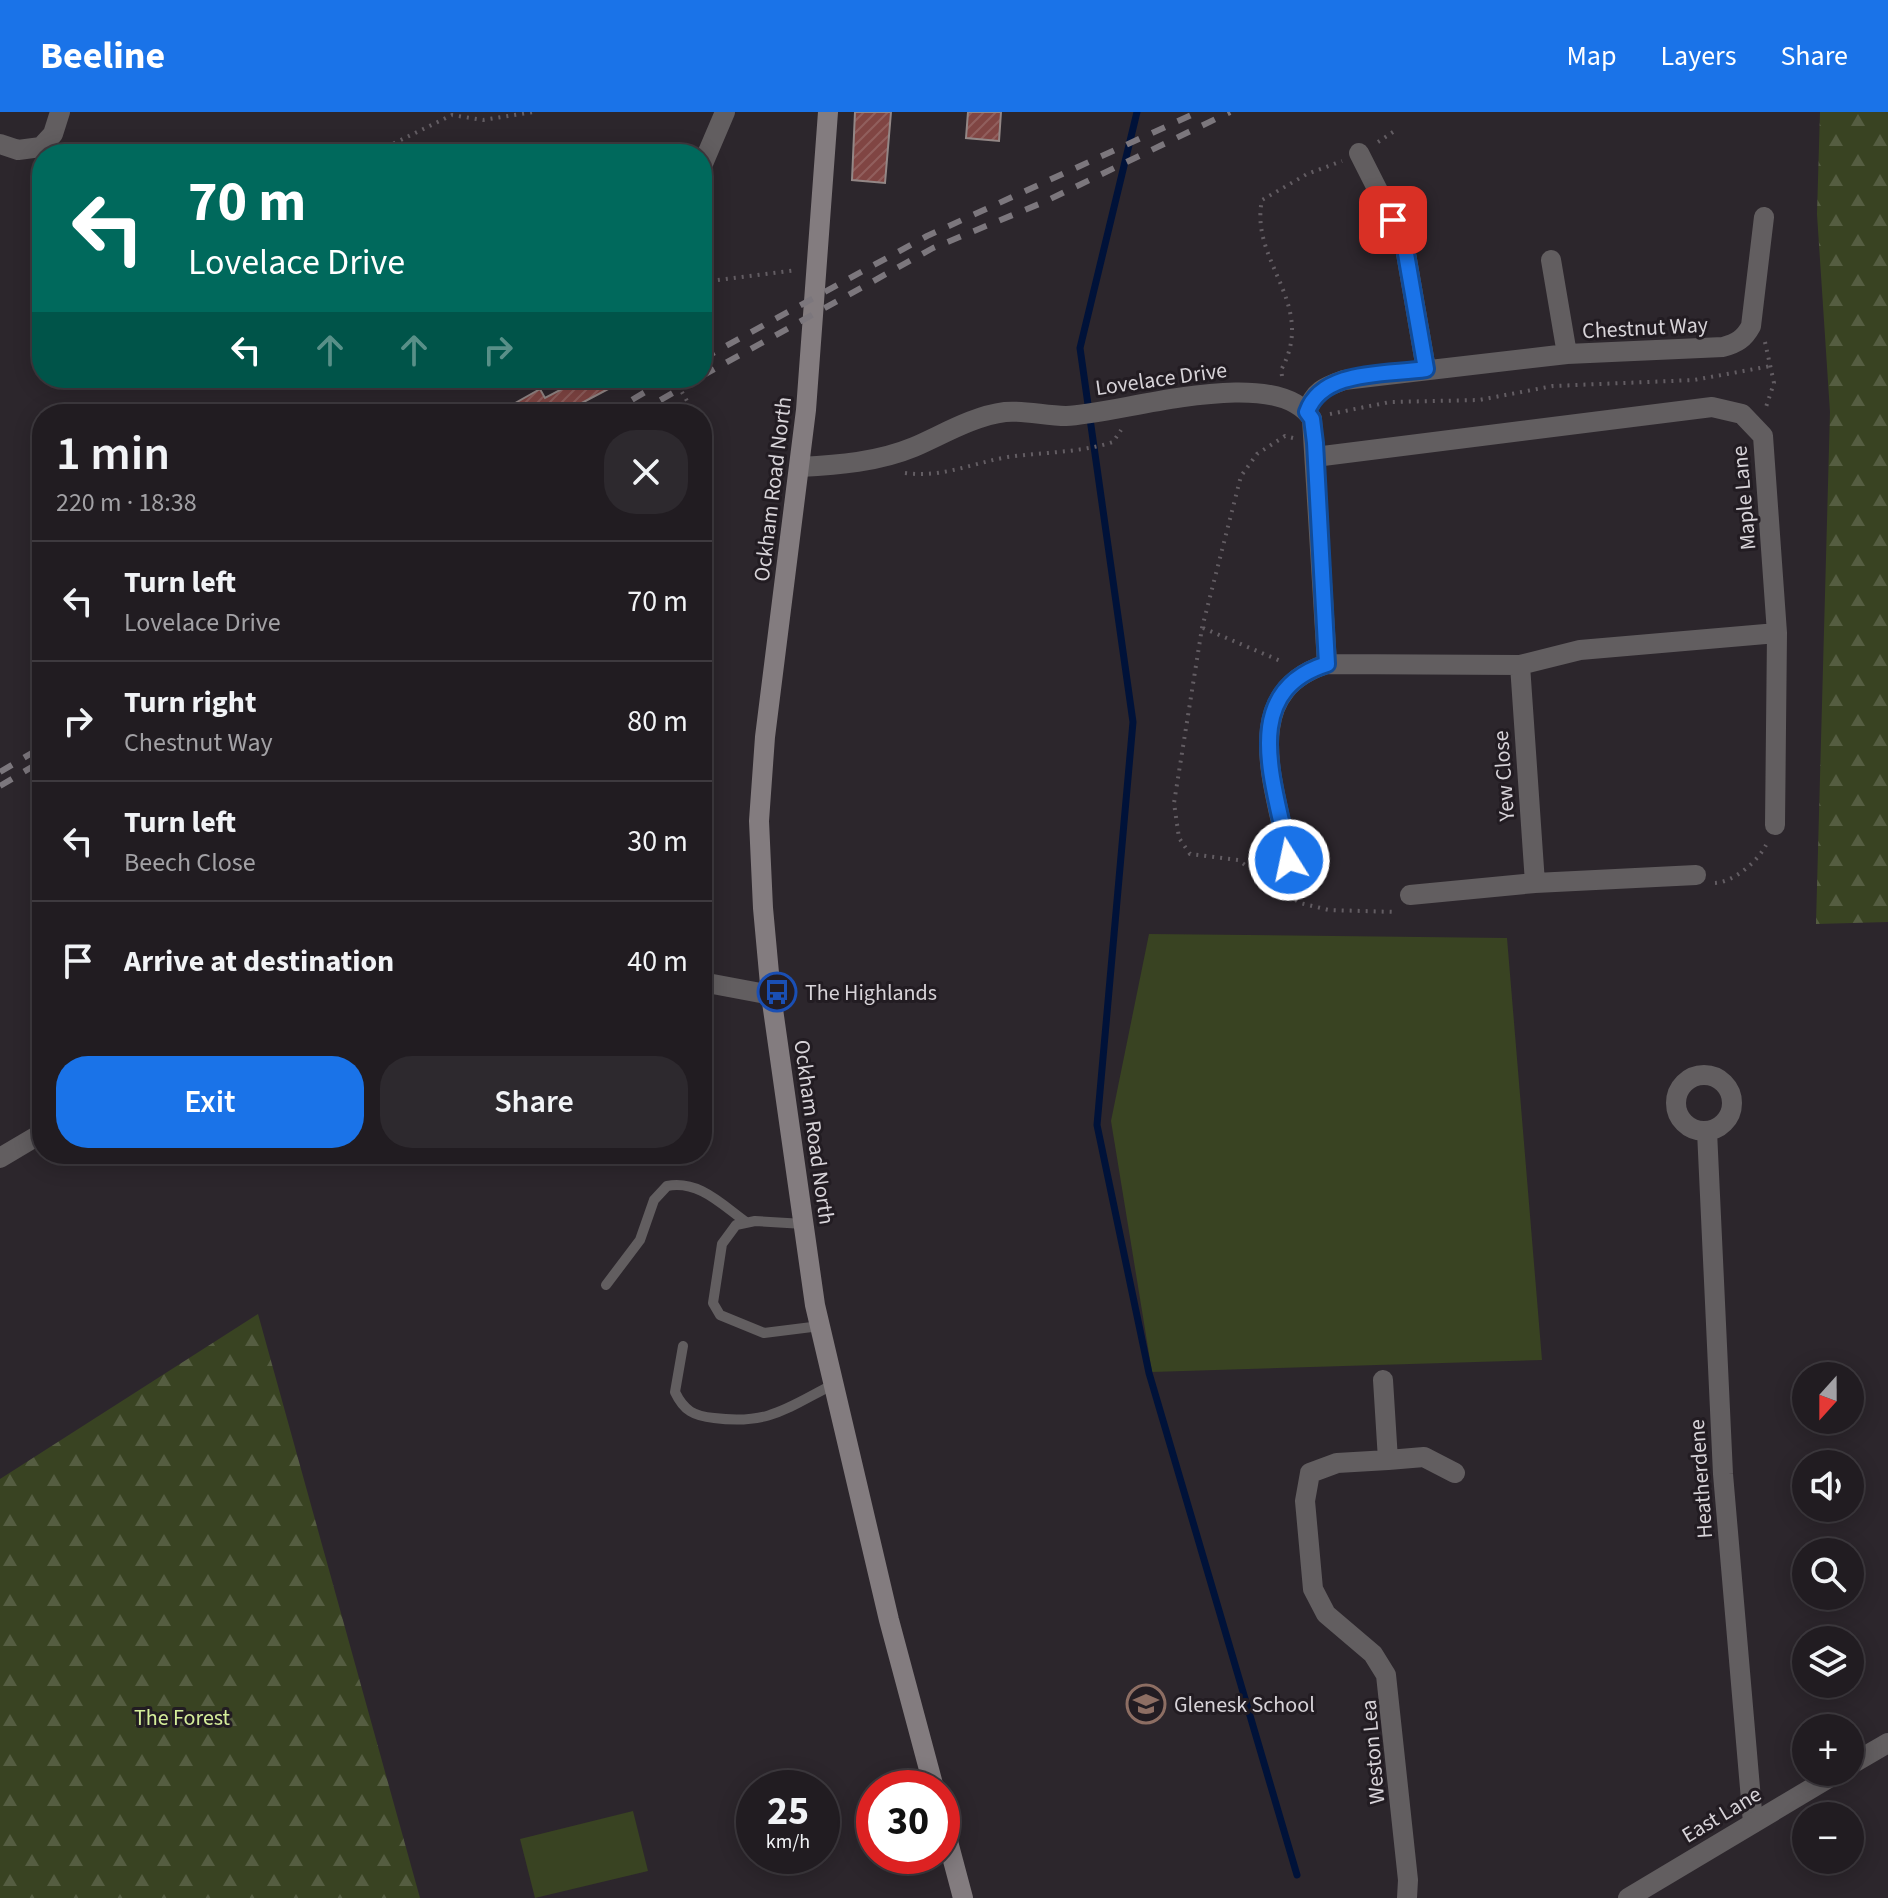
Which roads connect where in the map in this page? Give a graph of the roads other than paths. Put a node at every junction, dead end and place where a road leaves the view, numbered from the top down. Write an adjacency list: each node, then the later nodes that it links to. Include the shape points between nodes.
1 (60, 112): 5 (street)
2 (725, 112): 6 (street)
3 (828, 112): 15 (main road, Ockham Road North)
4 (0, 144): 7 (street)
5 (50, 144)
6 (711, 144)
7 (32, 151)
8 (1359, 153): 12 (street, via 1404,242)
9 (1764, 217): 11 (street, Chestnut Way, via 1755,307 1745,337 1723,347)
10 (1551, 260): 11 (street, Chestnut Way)
11 (1567, 354): 12 (street, Chestnut Way)
12 (1426, 369): 13 (street, Chestnut Way, via 1322,388)
13 (1307, 413): 14 (street); 15 (street, Lovelace Drive, via 1243,391 1073,415 1005,412 910,449 847,465)
14 (1315, 450): 16 (street, Maple Lane, via 1712,407 1742,414 1763,436); 17 (street)
15 (800, 467): 25 (main road, Ockham Road North, via 759,821)
16 (1777, 633): 18 (street, via 1580,650); 19 (street, Maple Lane)
17 (1327, 664): 18 (street); 20 (street, via 1303,671 1279,696 1266,738)
18 (1520, 665): 22 (street, Yew Close)
19 (1775, 825)
20 (1289, 860)
21 (1696, 875): 22 (street)
22 (1535, 883): 23 (street)
23 (1410, 895)
24 (712, 984): 25 (street)
25 (771, 995): 30 (main road, Ockham Road North)
26 (1707, 1131): 42 (street, Heatherdene, via 1723,1474)
27 (32, 1139): 28 (street)
28 (0, 1158)
29 (746, 1222): 30 (lane); 31 (lane, via 692,1186 667,1186 654,1200 640,1240); 32 (lane, via 730,1230 722,1244 715,1311 764,1333)
30 (804, 1224): 32 (main road, Ockham Road North)
31 (606, 1285)
32 (820, 1326): 35 (main road, Ockham Road North)
33 (683, 1346): 35 (lane, via 675,1392 687,1411 701,1416 756,1421)
34 (1383, 1380): 36 (street)
35 (834, 1384): 40 (main road, Ockham Road North)
36 (1388, 1460): 37 (street, Weston Lea, via 1424,1457); 45 (street, Weston Lea, via 1321,1466 1310,1473 1305,1501 1318,1603 1373,1654 1390,1686)
37 (1455, 1473)
38 (1888, 1743): 39 (street)
39 (1864, 1757)
40 (929, 1770)
41 (1815, 1786): 42 (street, East Lane)
42 (1753, 1823): 46 (street, East Lane)
43 (957, 1874): 44 (main road)
44 (963, 1898)
45 (1407, 1898)
46 (1628, 1898)

